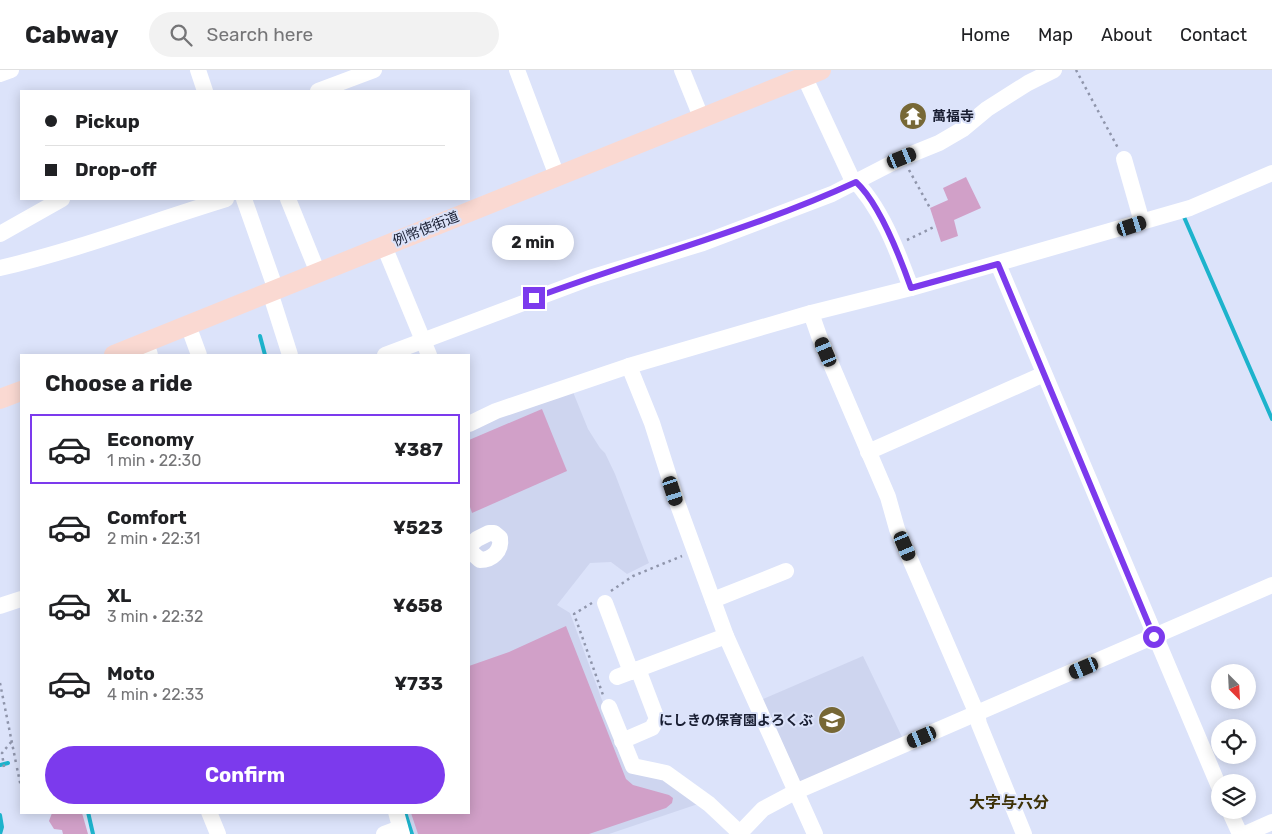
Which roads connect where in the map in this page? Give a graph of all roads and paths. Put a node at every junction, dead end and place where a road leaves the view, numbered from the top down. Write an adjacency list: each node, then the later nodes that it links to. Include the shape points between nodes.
1 (10, 70): 9 (street)
2 (198, 70): 10 (street)
3 (374, 70): 11 (street)
4 (517, 70): 16 (street)
5 (682, 70): 12 (street)
6 (1054, 70): 13 (street, via 1028,83 939,143)
7 (1076, 70): 14 (path)
8 (813, 73): 12 (main road, 例幣使街道); 17 (street, via 851,177)
9 (0, 74)
10 (205, 90)
11 (321, 90)
12 (701, 117): 16 (main road, 例幣使街道)
13 (902, 158): 17 (street); 22 (path)
14 (1124, 159): 23 (street)
15 (1272, 173): 23 (street, via 1207,202)
16 (557, 176): 26 (main road, 例幣使街道)
17 (856, 182): 27 (street, via 865,190); 35 (street, via 703,242 590,278)
18 (60, 200): 25 (street)
19 (223, 200): 29 (street, via 104,239)
20 (244, 200): 32 (street)
21 (288, 200): 30 (street)
22 (930, 208)
23 (1142, 222): 28 (street)
24 (936, 226): 27 (path)
25 (0, 234)
26 (384, 246): 30 (main road, 例幣使街道); 35 (street)
27 (895, 246): 31 (street)
28 (998, 264): 31 (street); 43 (street)
29 (0, 268)
30 (318, 273): 32 (main road, 例幣使街道)
31 (911, 288): 33 (street)
32 (273, 291): 34 (main road, 例幣使街道); 39 (street)
33 (812, 314): 42 (street); 47 (street)
34 (188, 325): 36 (main road, 例幣使街道); 38 (street)
35 (422, 340): 40 (street); 41 (street)
36 (148, 349): 37 (main road, 例幣使街道)
37 (120, 354)
38 (199, 354)
39 (290, 354)
40 (387, 354)
41 (429, 354)
42 (629, 366): 46 (street, via 496,411); 51 (street, via 652,422)
43 (1044, 374): 47 (street); 55 (street)
44 (20, 390): 45 (main road)
45 (0, 399)
46 (470, 424)
47 (868, 452): 59 (street)
48 (786, 570): 51 (street)
49 (1272, 585): 55 (street)
50 (20, 599): 53 (street)
51 (712, 600): 54 (street)
52 (605, 603): 56 (street)
53 (0, 606)
54 (726, 636): 56 (street); 67 (street)
55 (1154, 637): 59 (street); 65 (street)
56 (629, 673): 61 (street, via 657,719 652,728)
57 (0, 683): 60 (path)
58 (608, 707): 61 (street)
59 (977, 714): 67 (street); 76 (street)
60 (12, 741): 62 (path); 63 (path, via 4,749)
61 (622, 741): 72 (street, via 633,766 666,773 709,804)
62 (16, 763)
63 (4, 767)
64 (17, 768): 66 (path)
65 (1214, 774)
66 (20, 782)
67 (795, 792): 72 (street, via 762,808); 75 (street)
68 (211, 814): 73 (street)
69 (1233, 819): 77 (street)
70 (399, 825): 74 (street)
71 (1268, 827): 78 (street)
72 (740, 833)
73 (218, 834)
74 (384, 834)
75 (815, 834)
76 (1024, 834)
77 (1240, 834)
78 (1245, 834)

